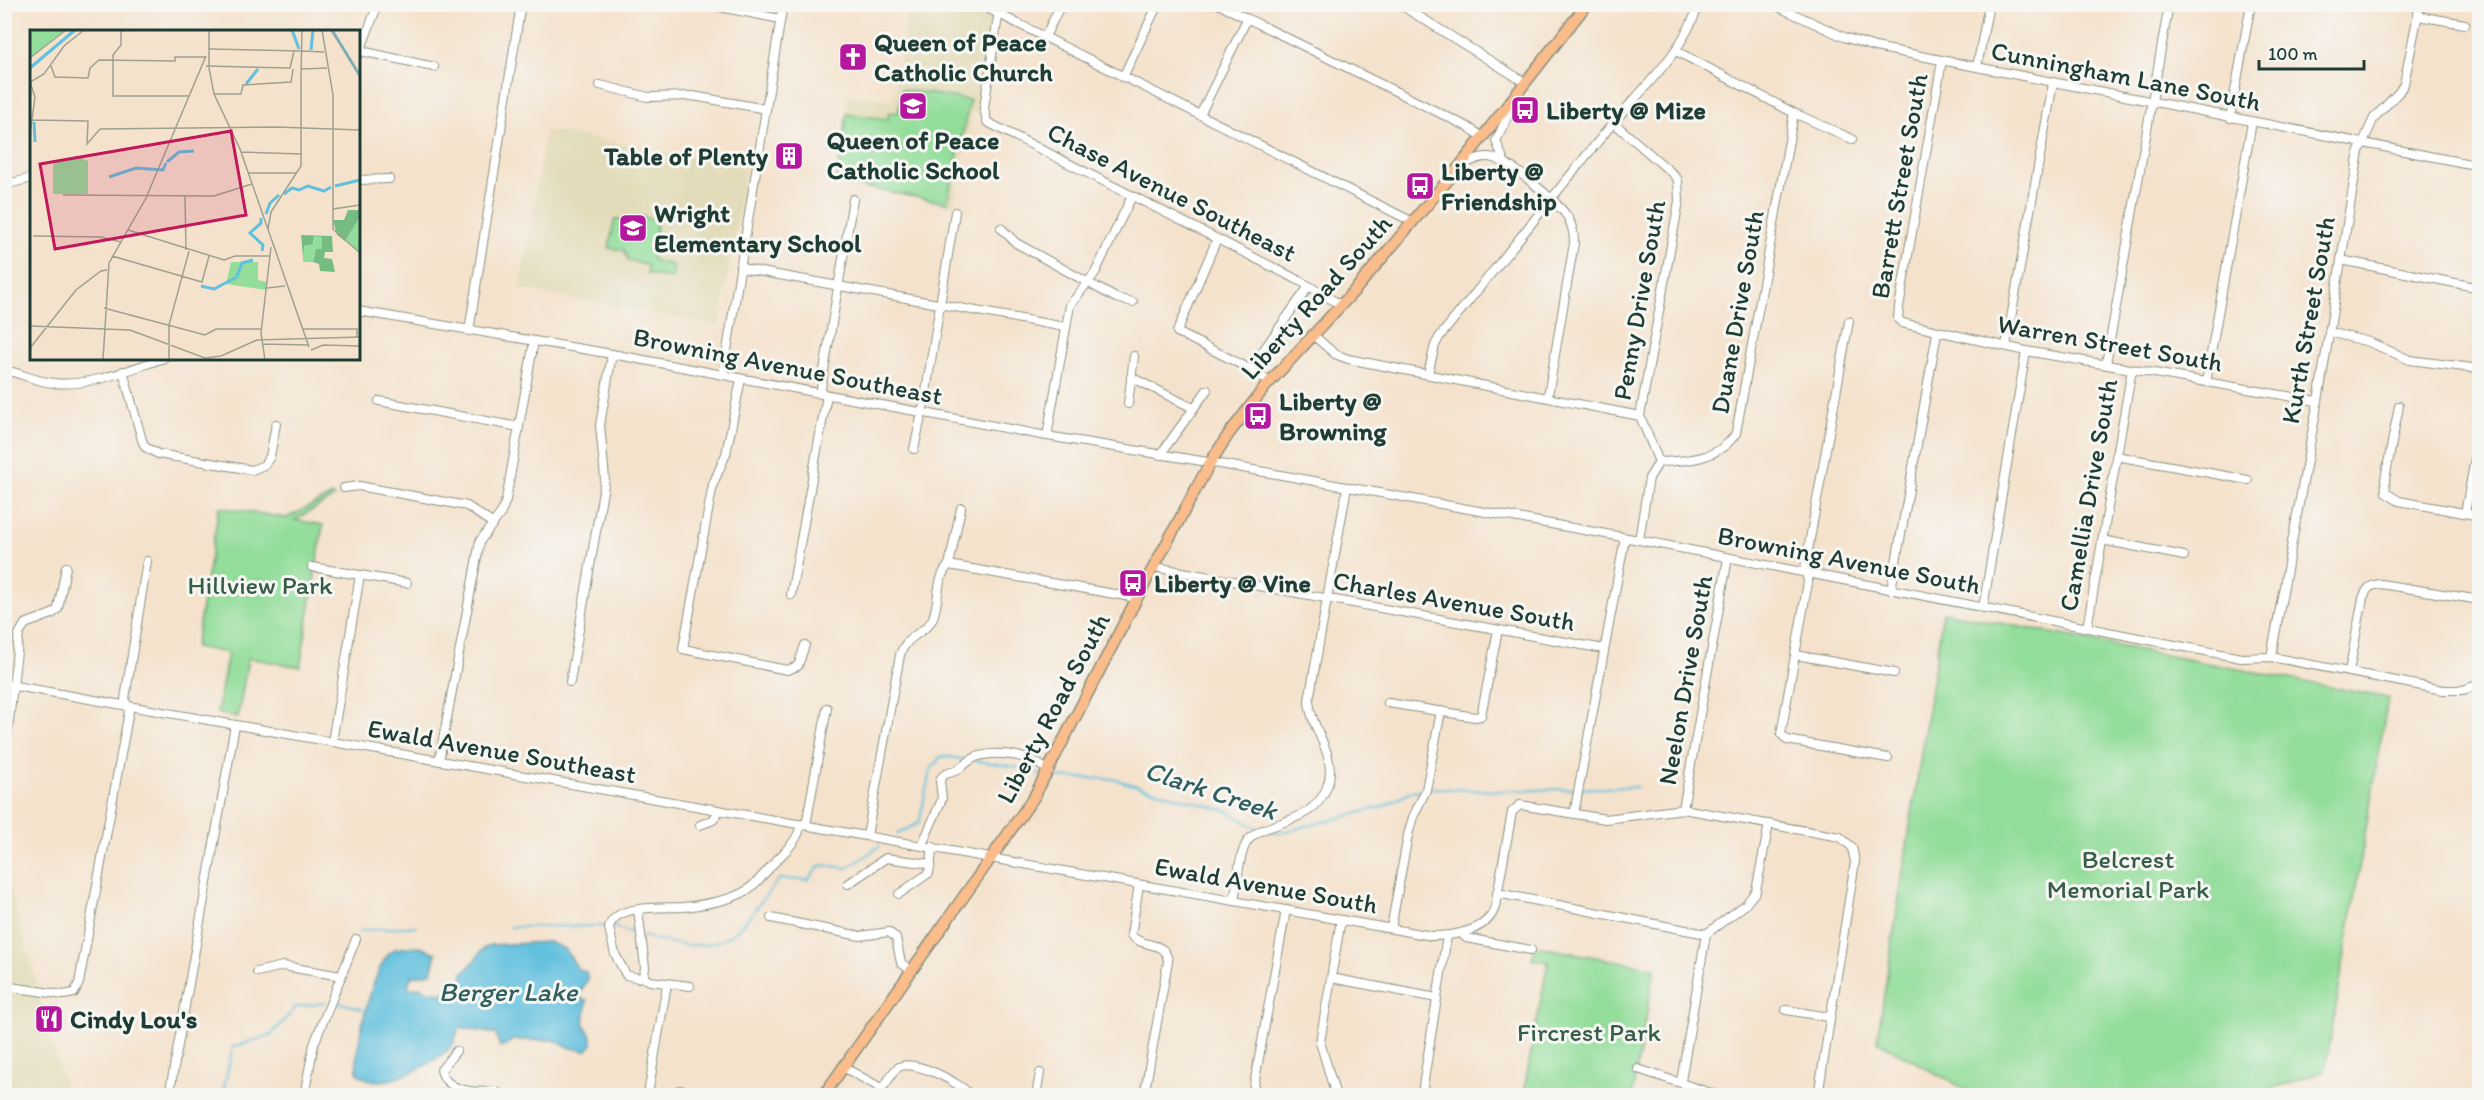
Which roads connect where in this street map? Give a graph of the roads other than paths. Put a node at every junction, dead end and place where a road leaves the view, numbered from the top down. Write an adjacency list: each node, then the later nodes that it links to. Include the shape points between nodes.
1 (378, 4): 24 (street)
2 (521, 4): 70 (street)
3 (705, 4): 19 (street)
4 (783, 4): 19 (street)
5 (980, 4): 17 (street)
6 (1061, 4): 22 (street)
7 (1158, 4): 28 (street)
8 (1218, 4): 20 (street)
9 (1399, 4): 29 (street)
10 (1587, 4): 29 (main road, Liberty Road South)
11 (1699, 4): 23 (street)
12 (1772, 4): 25 (street, Cunningham Lane South, via 1859,43)
13 (1989, 4): 27 (street)
14 (2169, 4): 32 (street, Camellia Drive South)
15 (2251, 4): 37 (street)
16 (2420, 4): 18 (street, Kurth Street South)
17 (999, 9): 22 (street); 50 (street, Chase Avenue Southeast, via 984,117 992,125)
18 (2418, 16): 21 (street); 42 (street, Kurth Street South, via 2404,84 2374,118)
19 (780, 19): 34 (street)
20 (1247, 19): 36 (street); 40 (street)
21 (2465, 24)
22 (1045, 37): 28 (street)
23 (1676, 51): 35 (street); 39 (street)
24 (360, 53): 26 (street)
25 (1942, 60): 27 (street, Cunningham Lane South); 67 (street, Barrett Street South)
26 (434, 67)
27 (1977, 67): 30 (street, Cunningham Lane South)
28 (1123, 77): 36 (street)
29 (1526, 83): 33 (main road, Liberty Road South)
30 (2053, 83): 32 (street, Cunningham Lane South); 75 (street)
31 (600, 85): 34 (street, via 648,97 693,96)
32 (2151, 102): 37 (street, Cunningham Lane South); 80 (street, Camellia Drive South)
33 (1509, 105): 40 (main road, Liberty Road South); 43 (street, via 1496,141)
34 (766, 109): 58 (street)
35 (1794, 113): 41 (street); 109 (street, Duane Drive South, via 1736,433 1715,453)
36 (1200, 115): 54 (street)
37 (2230, 118): 38 (street, Cunningham Lane South)
38 (2252, 122): 42 (street, Cunningham Lane South); 91 (street)
39 (1614, 123): 52 (street); 101 (street, Penny Drive South, via 1673,174 1679,188)
40 (1483, 137): 45 (main road, Liberty Road South)
41 (1852, 139)
42 (2362, 143): 44 (street, Cunningham Lane South); 57 (street, Kurth Street South)
43 (1504, 161): 45 (street, via 1478,158); 52 (street)
44 (2480, 166)
45 (1459, 167): 54 (main road, Liberty Road South)
46 (30, 178): 49 (street)
47 (389, 179): 48 (street)
48 (360, 180)
49 (4, 185)
50 (1132, 196): 56 (street, Chase Avenue Southeast); 59 (street)
51 (853, 199): 60 (street)
52 (1552, 201): 86 (street, via 1440,336); 94 (street, via 1566,215 1574,237)
53 (955, 212): 64 (street)
54 (1413, 222): 65 (main road, Liberty Road South)
55 (1001, 228): 59 (street, via 1016,243)
56 (1217, 239): 61 (street, Chase Avenue Southeast); 81 (street, via 1177,332)
57 (2341, 260): 62 (street); 71 (street, Kurth Street South)
58 (740, 268): 60 (street); 87 (street)
59 (1088, 281): 63 (street, via 1116,298); 69 (street, via 1070,305)
60 (838, 286): 64 (street); 93 (street)
61 (1309, 286): 65 (street, Chase Avenue Southeast); 81 (street)
62 (2480, 288)
63 (1133, 302)
64 (939, 304): 69 (street); 100 (street)
65 (1341, 305): 73 (main road, Liberty Road South)
66 (360, 311): 70 (street, Browning Avenue Southeast)
67 (1898, 319): 72 (street, Warren Street South, via 1906,326)
68 (1849, 321): 128 (street)
69 (1065, 327): 104 (street)
70 (469, 331): 74 (street, Browning Avenue Southeast)
71 (2330, 332): 83 (street, via 2369,342 2410,360); 96 (street, Kurth Street South)
72 (1936, 333): 75 (street, Warren Street South); 131 (street)
73 (1313, 335): 86 (street, via 1342,357); 90 (main road, Liberty Road South)
74 (534, 341): 77 (street, Browning Avenue Southeast); 103 (street)
75 (2006, 346): 76 (street, Warren Street South)
76 (2026, 351): 80 (street, Warren Street South); 136 (street)
77 (612, 354): 87 (street, Browning Avenue Southeast); 145 (street, via 600,425 605,479)
78 (1134, 356): 88 (street)
79 (158, 360): 85 (street)
80 (2106, 364): 82 (street, Warren Street South)
81 (1250, 369): 90 (street)
82 (2132, 369): 91 (street, Warren Street South); 107 (street, Camellia Drive South)
83 (2480, 369)
84 (4, 370): 85 (street, via 36,380 69,384)
85 (123, 371): 102 (street, via 142,440 158,454 243,469 259,468 273,450)
86 (1428, 374): 94 (street)
87 (723, 375): 89 (street, Browning Avenue Southeast)
88 (1131, 377): 97 (street); 99 (street)
89 (741, 379): 93 (street, Browning Avenue Southeast); 139 (street, via 726,454 713,484 683,649 787,670 798,666)
90 (1270, 382): 110 (main road, Liberty Road South)
91 (2206, 382): 96 (street, Warren Street South)
92 (1207, 390): 99 (street)
93 (824, 395): 100 (street, Browning Avenue Southeast); 132 (street)
94 (1548, 396): 101 (street)
95 (379, 401): 103 (street)
96 (2317, 401): 142 (street, Kurth Street South)
97 (1128, 404)
98 (2400, 406): 115 (street, via 2385,479 2386,493 2399,501)
99 (1193, 408): 106 (street)
100 (922, 412): 104 (street, Browning Avenue Southeast); 105 (street)
101 (1640, 416): 109 (street, Penny Drive South)
102 (276, 424)
103 (519, 428): 117 (street, via 506,500)
104 (1047, 436): 106 (street, Browning Avenue Southeast)
105 (914, 449)
106 (1160, 455): 110 (street, Browning Avenue Southeast)
107 (2116, 456): 111 (street); 120 (street, Camellia Drive South)
108 (2475, 459): 115 (street)
109 (1659, 462): 119 (street, via 1649,478)
110 (1210, 463): 112 (street, Browning Avenue South); 127 (main road, Liberty Road South)
111 (2248, 480)
112 (1347, 487): 118 (street, Browning Avenue South); 134 (street)
113 (344, 488): 117 (street, via 359,486 456,503)
114 (961, 508): 124 (street)
115 (2465, 513): 116 (street)
116 (2480, 516)
117 (492, 523): 155 (street, via 480,542)
118 (1625, 538): 119 (street, Browning Avenue South); 140 (street)
119 (1639, 540): 122 (street, Browning Avenue South)
120 (2102, 540): 121 (street); 137 (street, Camellia Drive South)
121 (2184, 556)
122 (1728, 558): 128 (street, Browning Avenue South); 158 (street, Neelon Drive South)
123 (147, 561): 149 (street)
124 (949, 565): 133 (street); 164 (street, via 931,620 908,638 900,655)
125 (66, 567): 147 (street, via 56,612 21,628)
126 (312, 567): 129 (street)
127 (1155, 567): 133 (main road, Liberty Road South); 134 (street, Charles Avenue South)
128 (1806, 573): 131 (street, Browning Avenue South); 141 (street, via 1808,582)
129 (360, 575): 130 (street); 153 (street)
130 (407, 583)
131 (1891, 590): 136 (street, Browning Avenue South)
132 (791, 595)
133 (1137, 598): 157 (main road, Liberty Road South)
134 (1327, 599): 138 (street, Charles Avenue South); 173 (street, via 1309,700 1311,716 1327,754 1329,780 1316,803 1301,816 1250,838 1244,849)
135 (2480, 600): 143 (street, via 2372,585 2363,598)
136 (1983, 608): 137 (street, Browning Avenue South)
137 (2087, 628): 142 (street, Browning Avenue South, via 2241,658)
138 (1498, 630): 140 (street, Charles Avenue South); 151 (street, via 1481,716)
139 (805, 645)
140 (1604, 649): 160 (street)
141 (1796, 655): 144 (street); 154 (street, via 1782,737)
142 (2271, 657): 143 (street, Browning Avenue South)
143 (2349, 672): 146 (street, Browning Avenue South, via 2443,690 2463,690)
144 (1894, 673)
145 (570, 681)
146 (2480, 684)
147 (8, 685): 149 (street, Ewald Avenue Southeast); 156 (street)
148 (1388, 703): 151 (street)
149 (127, 706): 152 (street, Ewald Avenue Southeast); 190 (street, via 80,983 74,993 63,995)
150 (827, 708): 163 (street)
151 (1441, 711): 178 (street, via 1426,790 1408,835)
152 (235, 725): 153 (street, Ewald Avenue Southeast); 202 (street)
153 (332, 742): 155 (street, Ewald Avenue Southeast)
154 (1888, 758)
155 (439, 761): 159 (street, Ewald Avenue Southeast)
156 (4, 764)
157 (1049, 771): 165 (street, via 1035,761 1000,754 980,755 946,773 940,780 942,799); 167 (main road, Liberty Road South)
158 (1683, 809): 160 (street, via 1619,818); 161 (street)
159 (719, 811): 162 (street, via 713,820); 163 (street, Ewald Avenue Southeast)
160 (1574, 814): 171 (street, Ewald Avenue South, via 1527,804 1515,808)
161 (1769, 824): 180 (street, via 1756,891 1745,905); 194 (street, via 1840,837 1852,847 1855,862)
162 (700, 825)
163 (804, 825): 164 (street, Ewald Avenue Southeast); 174 (street, via 797,839 746,891 686,906)
164 (867, 836): 165 (street, Ewald Avenue Southeast)
165 (922, 845): 166 (street, Ewald Avenue Southeast)
166 (933, 847): 167 (street, Ewald Avenue Southeast); 168 (street)
167 (993, 858): 170 (street, Ewald Avenue South); 184 (main road, Liberty Road South)
168 (931, 864): 169 (street, via 886,858); 172 (street, via 929,873)
169 (848, 884)
170 (1139, 885): 173 (street, Ewald Avenue South); 210 (street, via 1131,935 1162,948 1168,961)
171 (1497, 893): 179 (street, Ewald Avenue South, via 1490,918); 180 (street)
172 (899, 894)
173 (1234, 900): 175 (street, Ewald Avenue South)
174 (638, 909): 187 (street, via 645,967); 187 (street, via 616,916 609,935 626,975)
175 (1286, 910): 177 (street, Ewald Avenue South); 211 (street)
176 (771, 918): 184 (street, via 860,936 889,932 896,938 901,963)
177 (1341, 920): 178 (street, Ewald Avenue South); 188 (street)
178 (1391, 928): 181 (street, Ewald Avenue South)
179 (1461, 933): 181 (street, Ewald Avenue South); 183 (street, via 1466,938)
180 (1706, 934): 199 (street)
181 (1447, 936): 192 (street)
182 (356, 939): 186 (street)
183 (1531, 950)
184 (912, 971): 196 (main road, Liberty Road South)
185 (258, 972): 186 (street, via 286,966)
186 (341, 976): 203 (street, via 314,1044)
187 (642, 977): 189 (street)
188 (1331, 978): 192 (street); 212 (street, via 1320,1042)
189 (666, 984): 191 (street); 201 (street)
190 (4, 986)
191 (690, 986)
192 (1437, 998): 213 (street, via 1423,1086)
193 (1786, 1010): 194 (street)
194 (1829, 1017): 215 (street)
195 (456, 1051): 204 (street, via 441,1070 446,1079 462,1090 496,1091)
196 (843, 1067): 207 (main road, Liberty Road South); 208 (street, via 881,1088 897,1068 919,1065)
197 (1638, 1069): 199 (street)
198 (1040, 1072): 209 (street)
199 (1681, 1081): 214 (street)
200 (679, 1090): 206 (street)
201 (650, 1092): 205 (street)
202 (169, 1095)
203 (304, 1095)
204 (499, 1095)
205 (645, 1095)
206 (715, 1095)
207 (823, 1095)
208 (971, 1095)
209 (1036, 1095)
210 (1144, 1095)
211 (1252, 1095)
212 (1336, 1095)
213 (1425, 1095)
214 (1720, 1095)
215 (1818, 1095)

